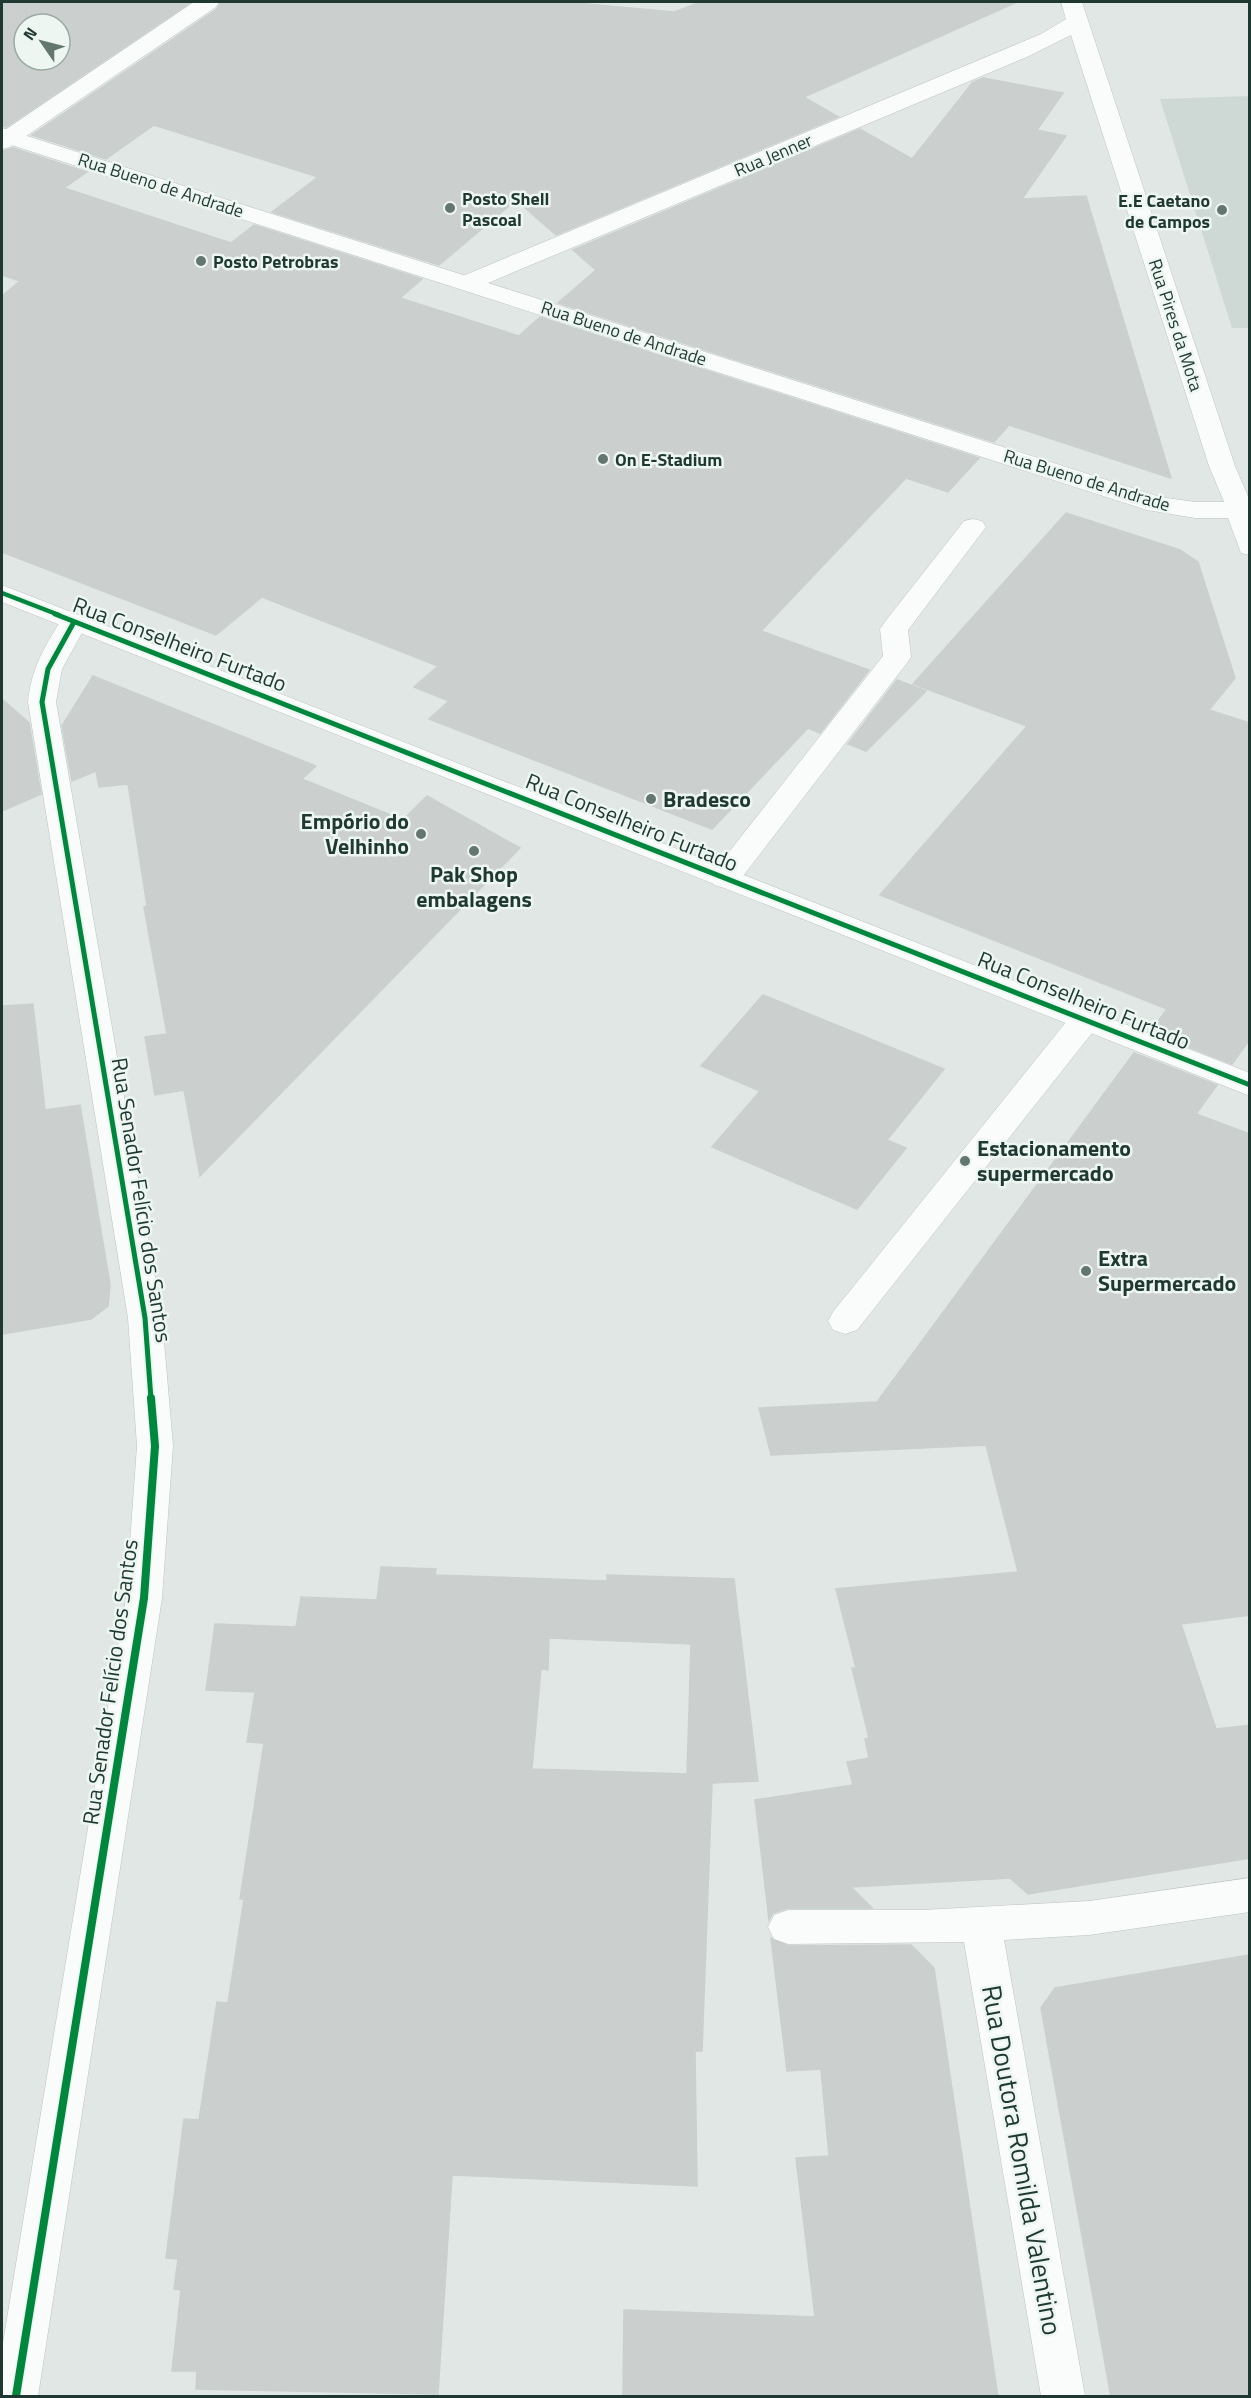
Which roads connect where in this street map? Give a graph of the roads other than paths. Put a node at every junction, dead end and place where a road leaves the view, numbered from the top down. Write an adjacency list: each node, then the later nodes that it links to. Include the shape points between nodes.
1 (208, 2): 5 (street)
2 (1074, 11): 3 (street, Rua Jenner, via 1049,39); 4 (street, Rua Pires da Mota)
3 (1019, 52): 4 (street); 6 (street, Rua Jenner)
4 (1092, 69): 7 (street, Rua Pires da Mota, via 1222,466)
5 (4, 138): 6 (street, Rua Bueno de Andrade)
6 (467, 283): 7 (street, Rua Bueno de Andrade, via 1156,504 1196,510)
7 (1244, 510): 9 (street, Rua Pires da Mota)
8 (973, 527): 12 (street, via 894,629 897,657)
9 (1250, 547)
10 (2, 594): 11 (street, Rua Conselheiro Furtado)
11 (74, 622): 12 (street, Rua Conselheiro Furtado); 19 (street, Rua Senador Felício dos Santos, via 51,660 43,680 42,702 145,1318 155,1446 144,1598)
12 (725, 878): 13 (street, Rua Conselheiro Furtado)
13 (1086, 1020): 14 (street, Rua Conselheiro Furtado); 15 (street)
14 (1250, 1085)
15 (845, 1321)
16 (1250, 1895): 17 (street, via 1089,1918)
17 (981, 1924): 18 (street); 20 (street, Rua Doutora Romilda Valentino)
18 (788, 1927)
19 (16, 2397)
20 (1063, 2397)

